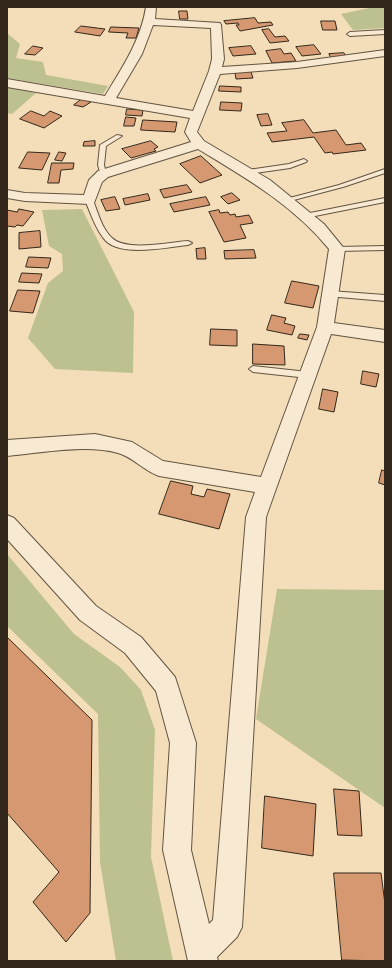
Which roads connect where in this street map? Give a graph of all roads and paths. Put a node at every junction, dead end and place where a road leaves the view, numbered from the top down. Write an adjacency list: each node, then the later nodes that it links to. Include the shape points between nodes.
1 (150, 14): 5 (street, via 216,25 218,59); 7 (street, via 136,54)
2 (385, 32): 3 (lane)
3 (350, 34)
4 (385, 53): 5 (street, via 297,65)
5 (215, 71): 8 (street)
6 (7, 83): 7 (street)
7 (109, 99): 8 (street)
8 (197, 115): 10 (street, via 191,132)
9 (120, 136): 14 (lane, via 103,146)
10 (199, 144): 13 (street); 14 (street)
11 (304, 161): 13 (lane, via 290,166)
12 (385, 171): 17 (lane, via 341,186)
13 (248, 172): 17 (street)
14 (103, 174): 16 (street, via 96,180)
15 (7, 194): 16 (street)
16 (89, 200): 20 (lane, via 105,234 113,244 132,248)
17 (286, 200): 19 (street)
18 (385, 200): 19 (lane)
19 (305, 216): 22 (street, via 319,227)
20 (188, 243)
21 (385, 248): 22 (lane)
22 (337, 249): 23 (street)
23 (330, 294): 24 (lane); 25 (street)
24 (385, 298)
25 (325, 327): 26 (street); 28 (street)
26 (385, 336)
27 (253, 369): 28 (lane)
28 (308, 374): 30 (street)
29 (7, 448): 30 (street, via 95,441 125,447 159,468)
30 (268, 486): 32 (street, via 256,517 227,927)
31 (7, 524): 32 (street, via 88,613 133,645 166,685 183,743 177,850)
32 (202, 957)

